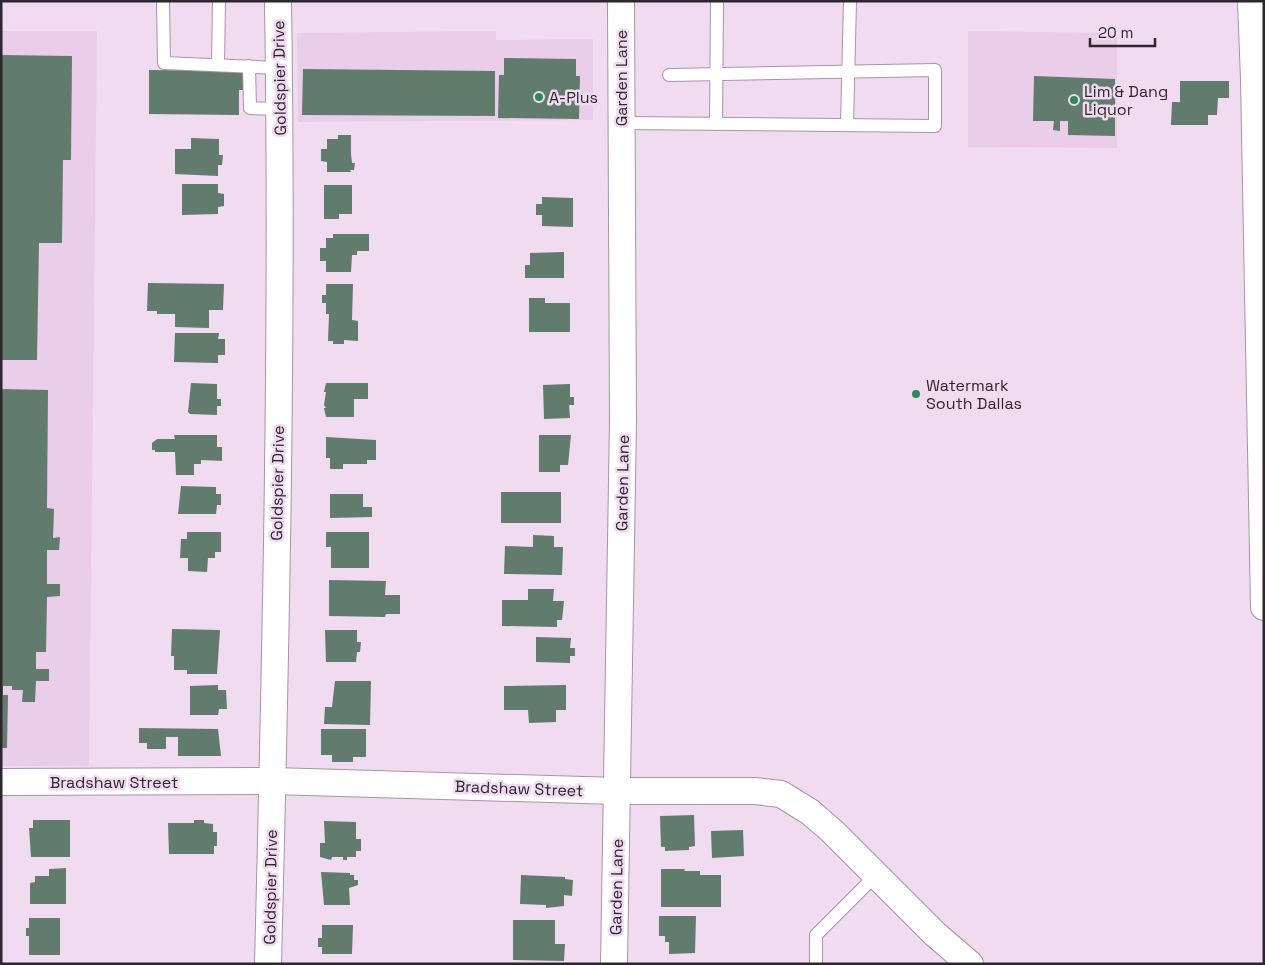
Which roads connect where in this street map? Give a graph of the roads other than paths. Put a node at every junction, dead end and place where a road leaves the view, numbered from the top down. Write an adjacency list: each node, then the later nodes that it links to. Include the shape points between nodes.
1 (163, 1): 8 (lane, via 164,62)
2 (219, 1): 8 (lane)
3 (278, 1): 10 (street, Goldspier Drive)
4 (621, 1): 15 (street, Garden Lane)
5 (717, 1): 12 (lane)
6 (850, 1): 11 (lane)
7 (1251, 1): 18 (street)
8 (218, 65): 9 (lane)
9 (249, 66): 10 (lane); 14 (lane, via 250,108)
10 (279, 68): 14 (street, Goldspier Drive)
11 (848, 72): 12 (lane); 17 (lane); 17 (lane, via 935,70 936,126)
12 (716, 74): 13 (lane); 16 (lane)
13 (669, 75)
14 (280, 109): 19 (street, Goldspier Drive)
15 (622, 123): 16 (lane); 21 (street, Garden Lane, via 623,421)
16 (716, 124): 17 (lane)
17 (847, 125)
18 (1264, 608)
19 (273, 781): 20 (street, Bradshaw Street); 21 (street, Bradshaw Street); 23 (street, Goldspier Drive)
20 (1, 782)
21 (618, 791): 22 (street, Bradshaw Street, via 755,791 782,794 810,812); 24 (street, Garden Lane)
22 (876, 876): 25 (lane, via 816,935); 26 (street, Bradshaw Street, via 934,934)
23 (268, 964)
24 (614, 964)
25 (816, 964)
26 (970, 964)

